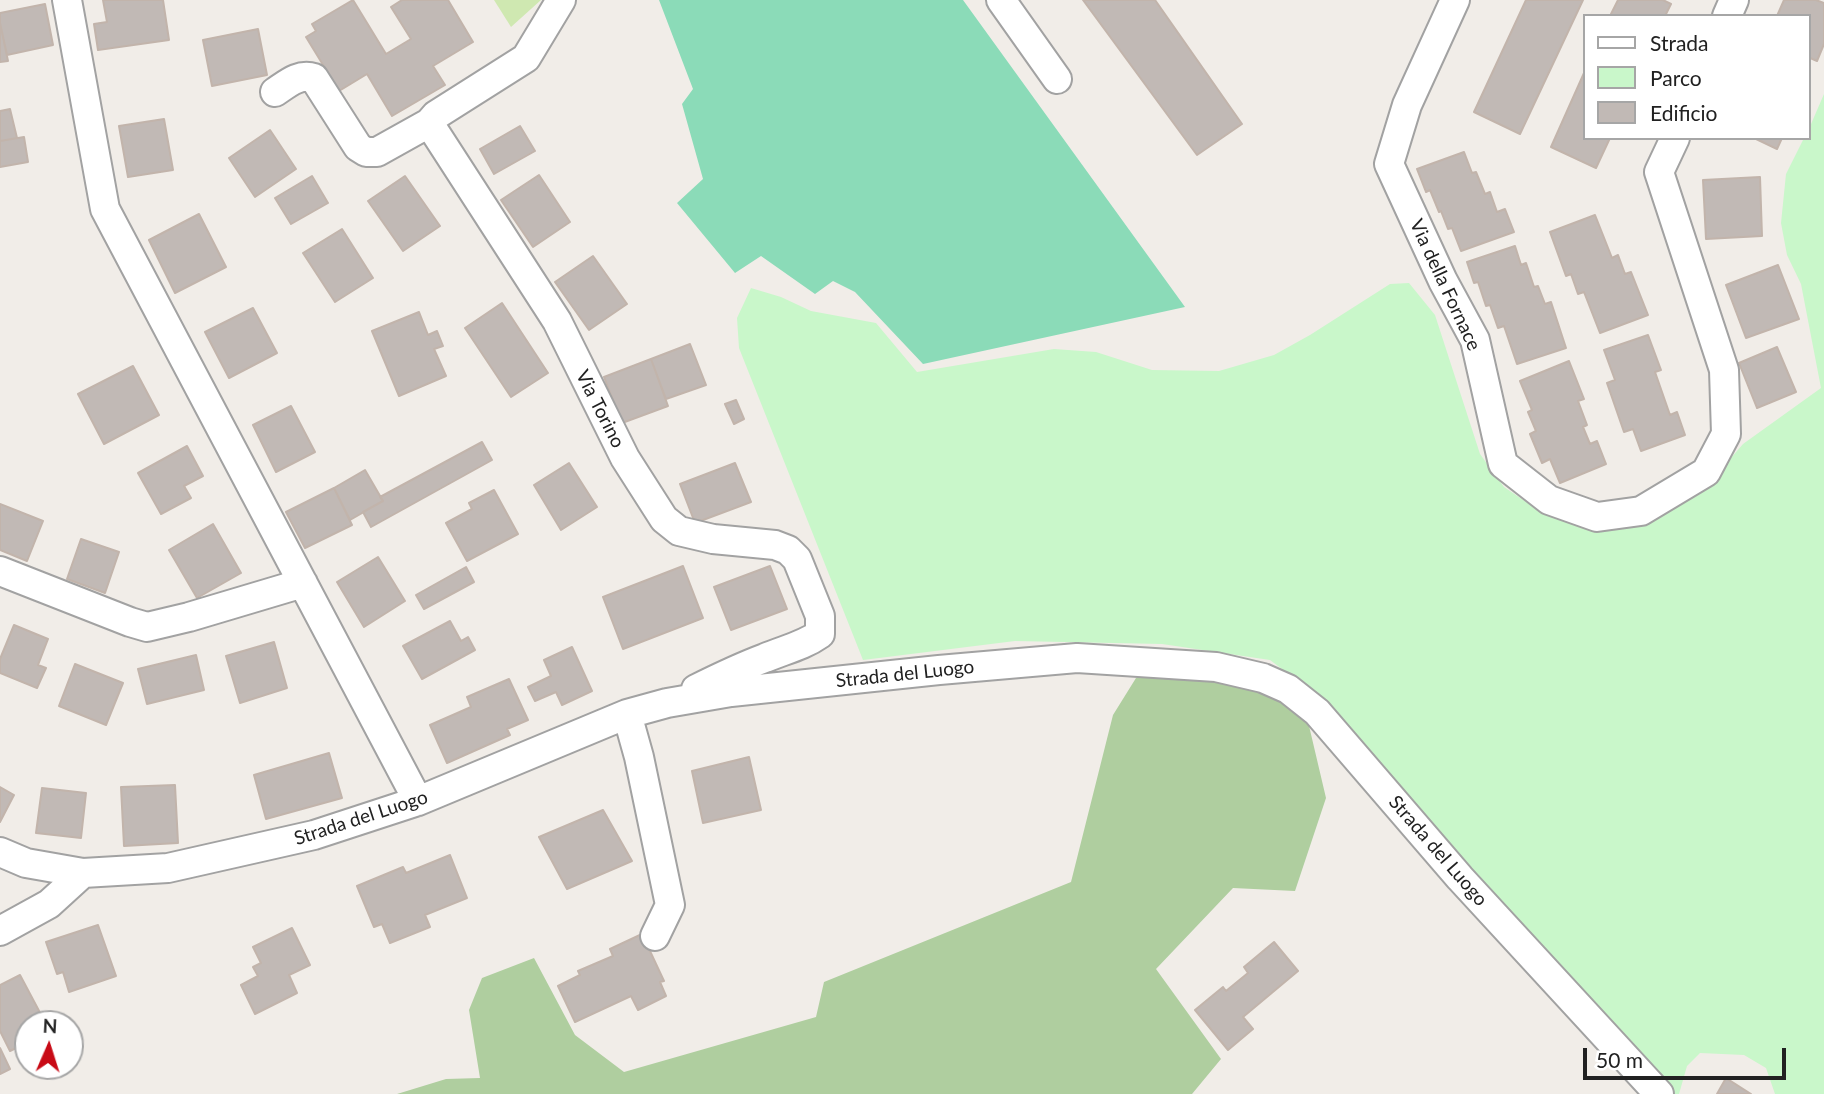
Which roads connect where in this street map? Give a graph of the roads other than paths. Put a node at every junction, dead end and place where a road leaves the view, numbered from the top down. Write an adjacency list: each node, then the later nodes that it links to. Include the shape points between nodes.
1 (67, 0): 10 (street, via 106,209)
2 (561, 0): 7 (street, via 526,58)
3 (1001, 0): 5 (street)
4 (1455, 0): 8 (street, Via della Fornace, via 1407,105 1389,164 1475,340 1503,464 1549,500 1597,517 1642,511 1706,472 1726,434 1724,370 1658,172)
5 (1057, 79)
6 (275, 92): 7 (street, via 295,79 314,78 358,147 366,152 377,152)
7 (429, 123): 11 (street, Via Torino, via 557,321 625,458 664,519 678,531 775,545 797,559 820,616 820,634)
8 (1674, 140)
9 (0, 571): 10 (street, via 147,626)
10 (303, 583): 13 (street)
11 (667, 704): 12 (street, Strada del Luogo); 18 (street, Strada del Luogo, via 732,692 1077,658 1216,667 1263,678 1317,712 1460,878)
12 (627, 714): 13 (street, Strada del Luogo); 17 (street, via 670,905)
13 (418, 801): 15 (street, Strada del Luogo, via 314,835 169,868)
14 (0, 852): 15 (street, Strada del Luogo, via 26,863)
15 (83, 873): 16 (street, via 49,904)
16 (0, 931)
17 (655, 936)
18 (1659, 1094)

